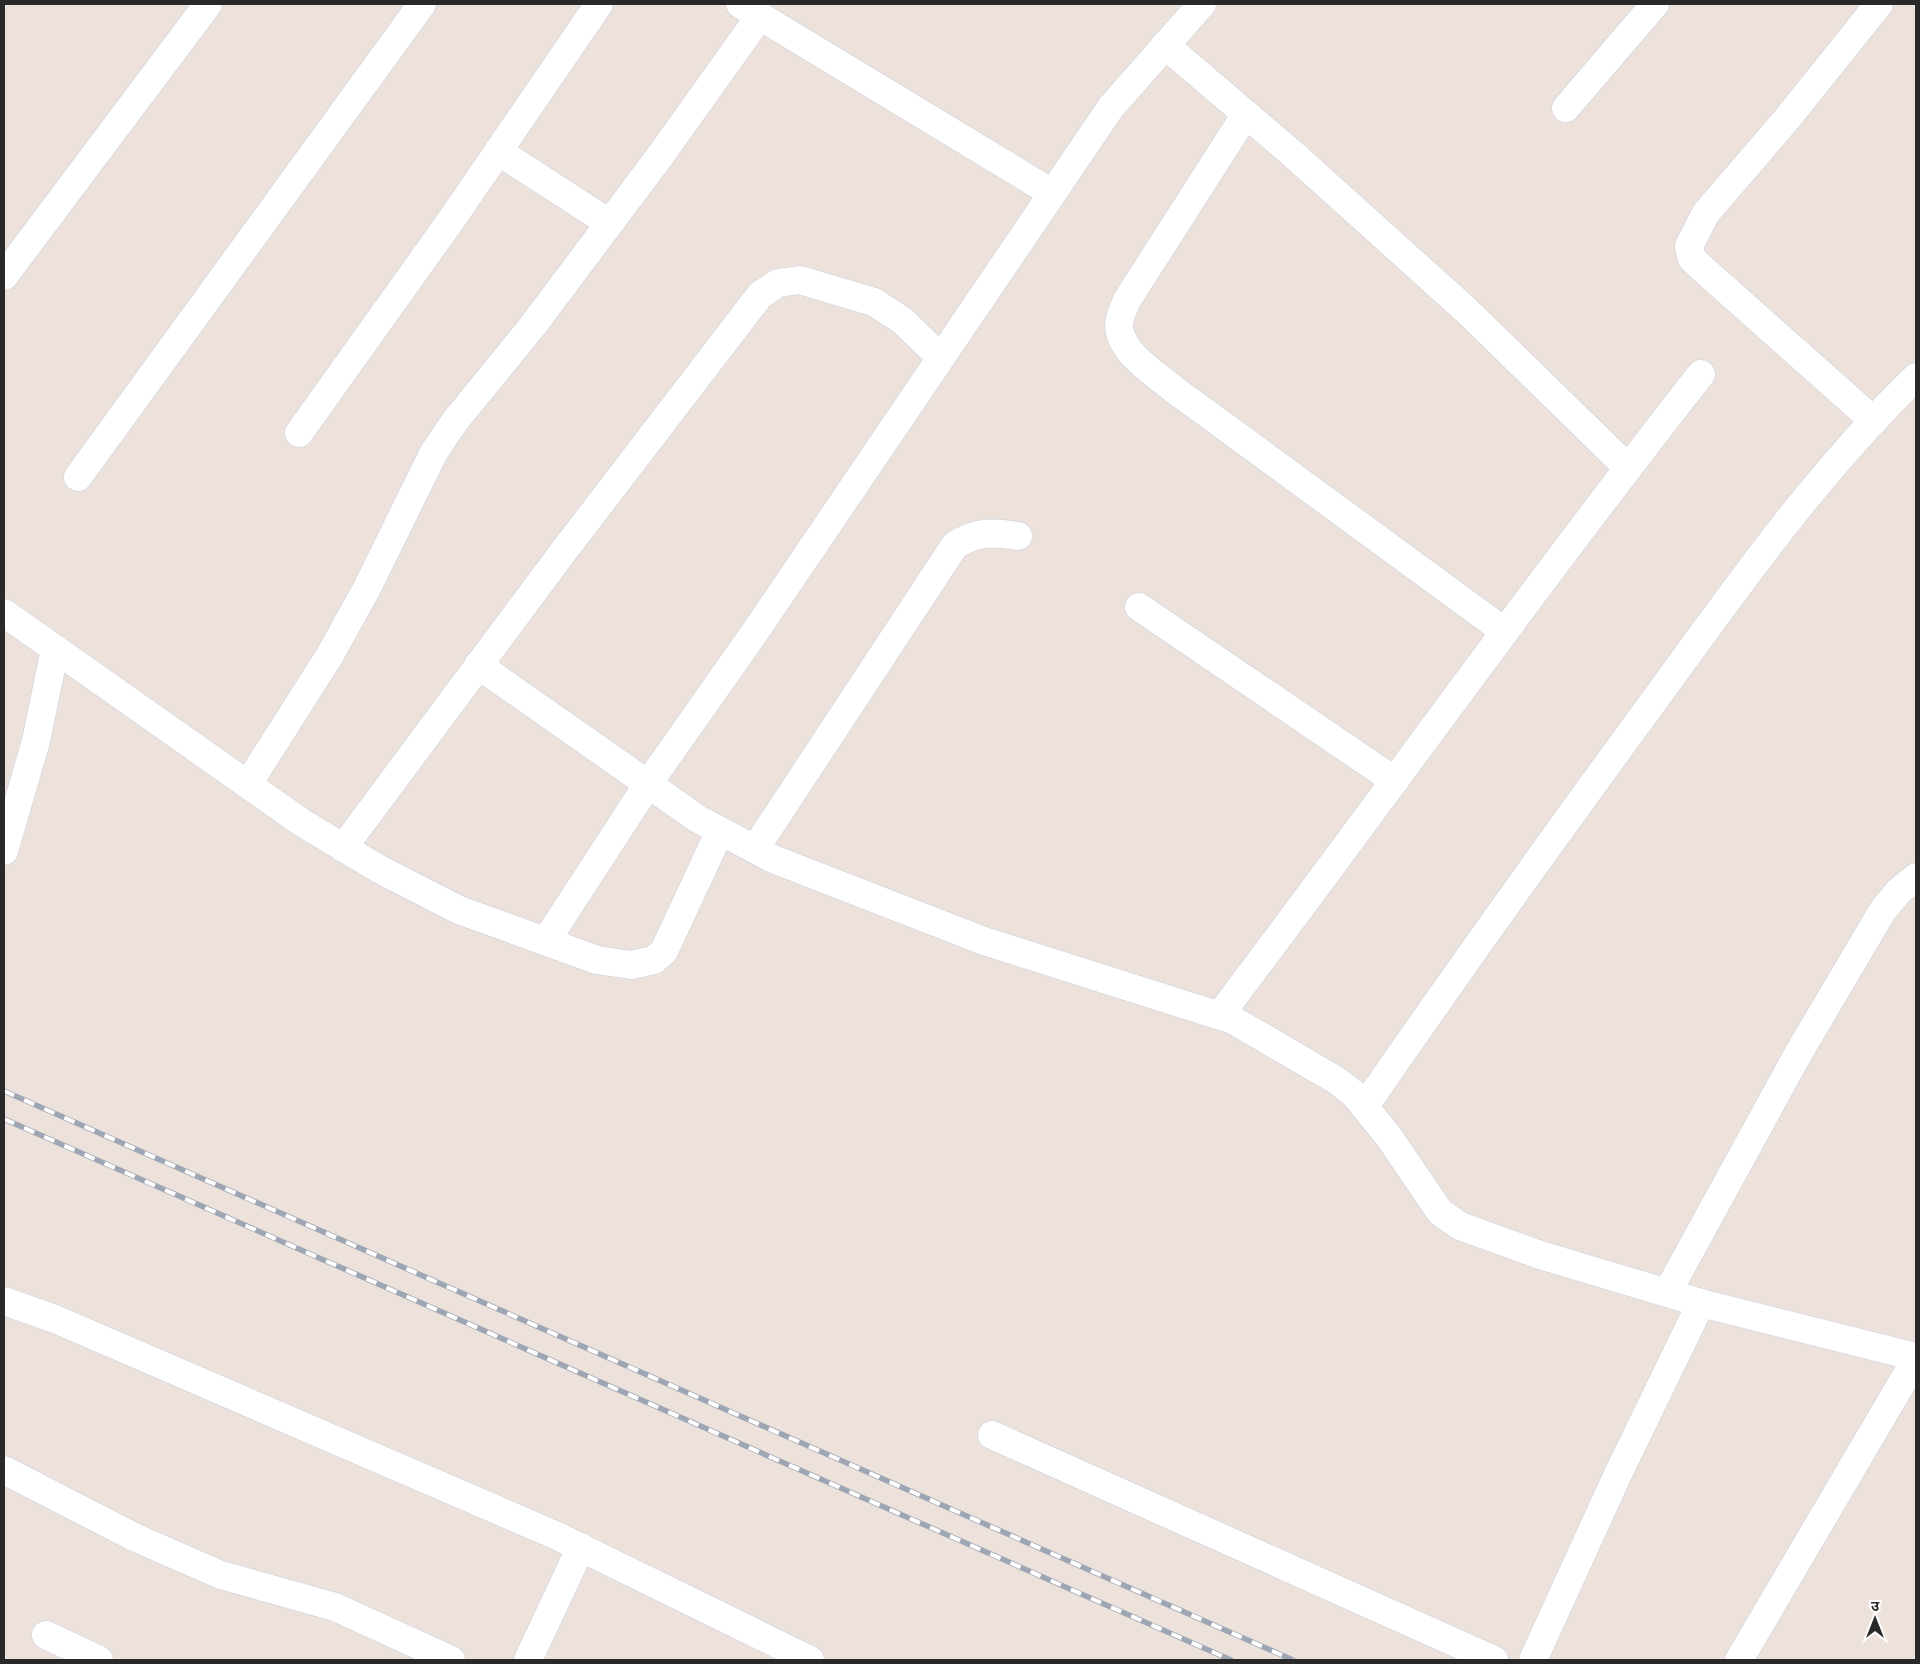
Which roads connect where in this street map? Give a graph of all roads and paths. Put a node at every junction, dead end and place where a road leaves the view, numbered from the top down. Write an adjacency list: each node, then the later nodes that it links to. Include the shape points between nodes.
1 (208, 4): 14 (street)
2 (422, 4): 21 (street)
3 (599, 4): 11 (street)
4 (1202, 4): 8 (street)
5 (1655, 4): 9 (street)
6 (1878, 4): 18 (street, via 1786,120 1706,213 1689,246 1692,259 1702,269)
7 (750, 10): 12 (street); 13 (street)
8 (1166, 45): 10 (street); 12 (street, via 1111,107)
9 (1566, 108)
10 (1246, 114): 20 (street, via 1466,310); 25 (street, via 1127,300 1119,327 1123,341 1138,359 1172,388)
11 (498, 151): 13 (street); 19 (street)
12 (1052, 193): 15 (street)
13 (609, 223): 29 (street, via 434,452 330,655)
14 (4, 276)
15 (940, 358): 27 (street, via 903,321 874,302 800,280 778,283 760,295); 30 (street)
16 (1701, 374): 20 (street)
17 (1916, 377): 18 (street)
18 (1874, 421): 38 (street, via 1771,540 1498,914)
19 (300, 433)
20 (1628, 468): 25 (street)
21 (78, 477)
22 (1018, 536): 33 (street, via 998,533 971,535 955,545)
23 (1139, 607): 28 (street)
24 (4, 613): 26 (street)
25 (1504, 631): 28 (street)
26 (55, 649): 29 (street); 34 (street, via 36,741)
27 (478, 665): 30 (street); 32 (street)
28 (1395, 781): 37 (street)
29 (248, 784): 32 (street)
30 (648, 784): 31 (street); 36 (street)
31 (720, 831): 33 (street); 36 (street, via 672,937 654,960 631,965 596,960)
32 (343, 848): 36 (street, via 459,910)
33 (755, 849): 37 (street, via 790,866 984,941)
34 (4, 851)
35 (1916, 877): 39 (street, via 1884,910 1798,1054)
36 (546, 941)
37 (1220, 1015): 38 (street, via 1336,1080)
38 (1365, 1106): 39 (street, via 1440,1212 1460,1226 1540,1256)
39 (1667, 1293): 41 (street)
40 (4, 1301): 45 (street, via 55,1319)
41 (1701, 1303): 42 (street); 52 (street)
42 (1916, 1358): 53 (street)
43 (992, 1435): 51 (street)
44 (4, 1470): 48 (street, via 134,1537 221,1575 335,1607)
45 (581, 1547): 49 (street); 50 (street)
46 (46, 1635): 47 (street)
47 (99, 1660)
48 (451, 1660)
49 (528, 1660)
50 (810, 1660)
51 (1494, 1660)
52 (1533, 1660)
53 (1739, 1660)

